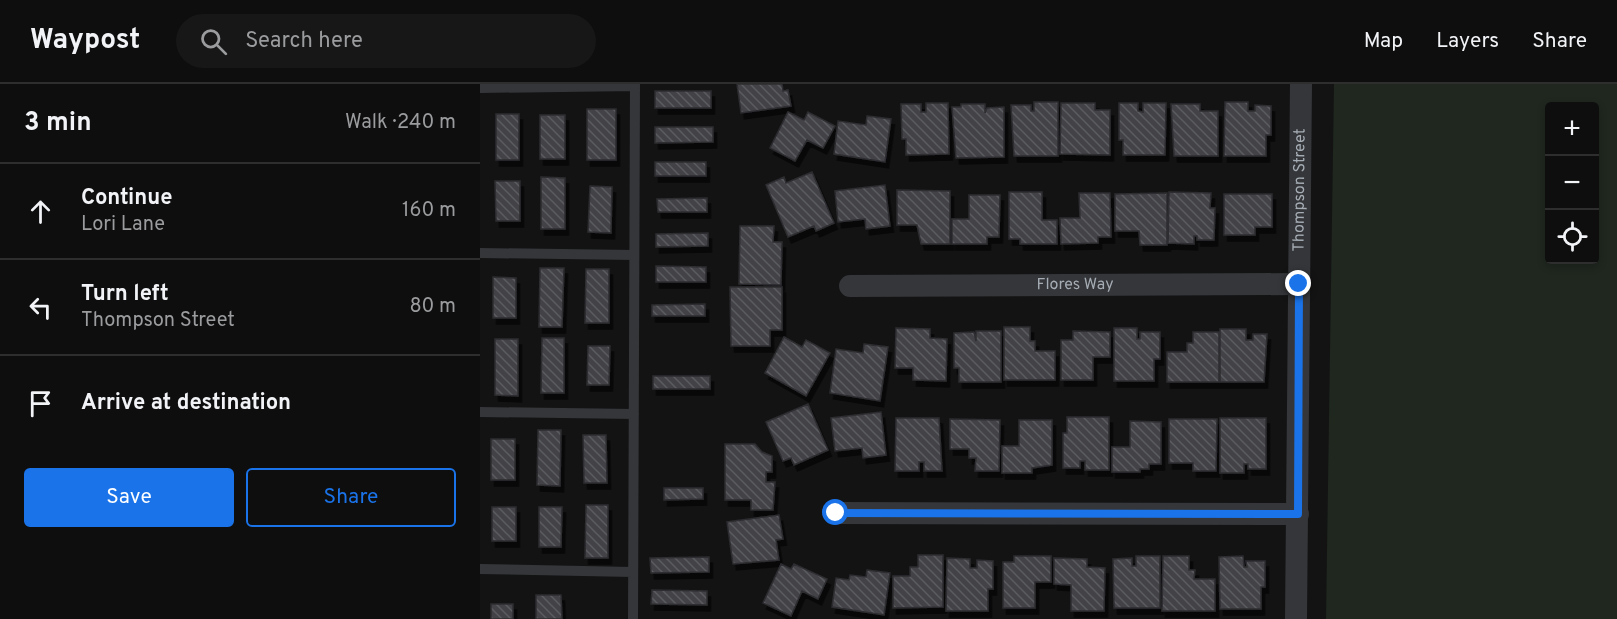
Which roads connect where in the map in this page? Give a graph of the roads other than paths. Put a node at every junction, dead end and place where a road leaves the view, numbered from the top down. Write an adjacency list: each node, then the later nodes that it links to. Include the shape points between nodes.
1 (1301, 84): 6 (street, Thompson Street)
2 (635, 85): 3 (lane); 5 (lane)
3 (480, 88)
4 (480, 252): 5 (lane)
5 (634, 255): 9 (lane)
6 (1299, 284): 7 (street, Flores Way); 11 (street, Thompson Street)
7 (849, 286)
8 (480, 412): 9 (lane)
9 (634, 414): 13 (lane)
10 (836, 513): 11 (street)
11 (1298, 514): 15 (street, Thompson Street)
12 (480, 569): 13 (lane)
13 (633, 572): 14 (lane)
14 (633, 619)
15 (1296, 619)

